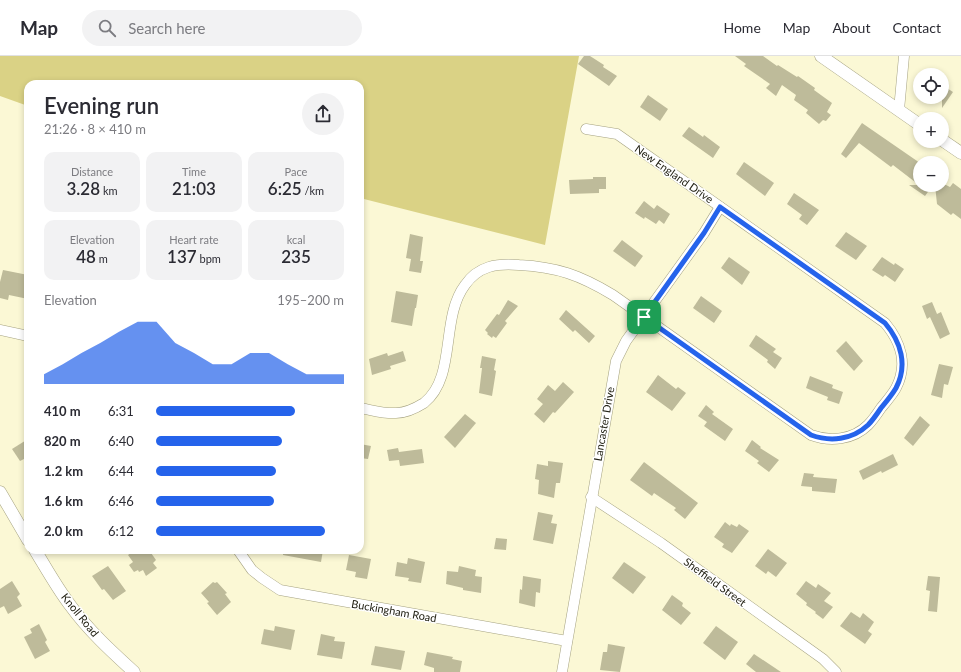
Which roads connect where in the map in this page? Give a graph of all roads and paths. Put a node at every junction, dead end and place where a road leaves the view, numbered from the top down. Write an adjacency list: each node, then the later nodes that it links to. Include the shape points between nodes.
1 (821, 56): 3 (street)
2 (904, 56): 3 (street)
3 (899, 110): 4 (street)
4 (913, 120)
5 (586, 129): 8 (street, New England Drive, via 616,134)
6 (949, 145): 7 (street)
7 (961, 153)
8 (720, 207): 9 (street, Lancaster Drive); 9 (street, New England Drive, via 885,323 898,343 902,358 901,374 895,390 864,429 842,438 817,437 802,430)
9 (644, 317): 12 (street, New England Drive, via 592,282 570,273 536,266 493,265 468,280 456,299 442,376 435,392 419,407 404,412 383,413); 14 (street, Lancaster Drive, via 626,341 616,361)
10 (0, 330): 11 (street)
11 (24, 335)
12 (364, 409)
13 (0, 492): 15 (street)
14 (591, 497): 18 (street, Lancaster Drive); 21 (street, Sheffield Street, via 661,543 823,659)
15 (24, 533)
16 (39, 554): 19 (street, Knoll Road, via 69,605 89,630)
17 (241, 554): 18 (street, Buckingham Road, via 252,570 280,590)
18 (567, 641): 20 (street, Lancaster Drive)
19 (134, 672)
20 (562, 672)
21 (836, 672)

